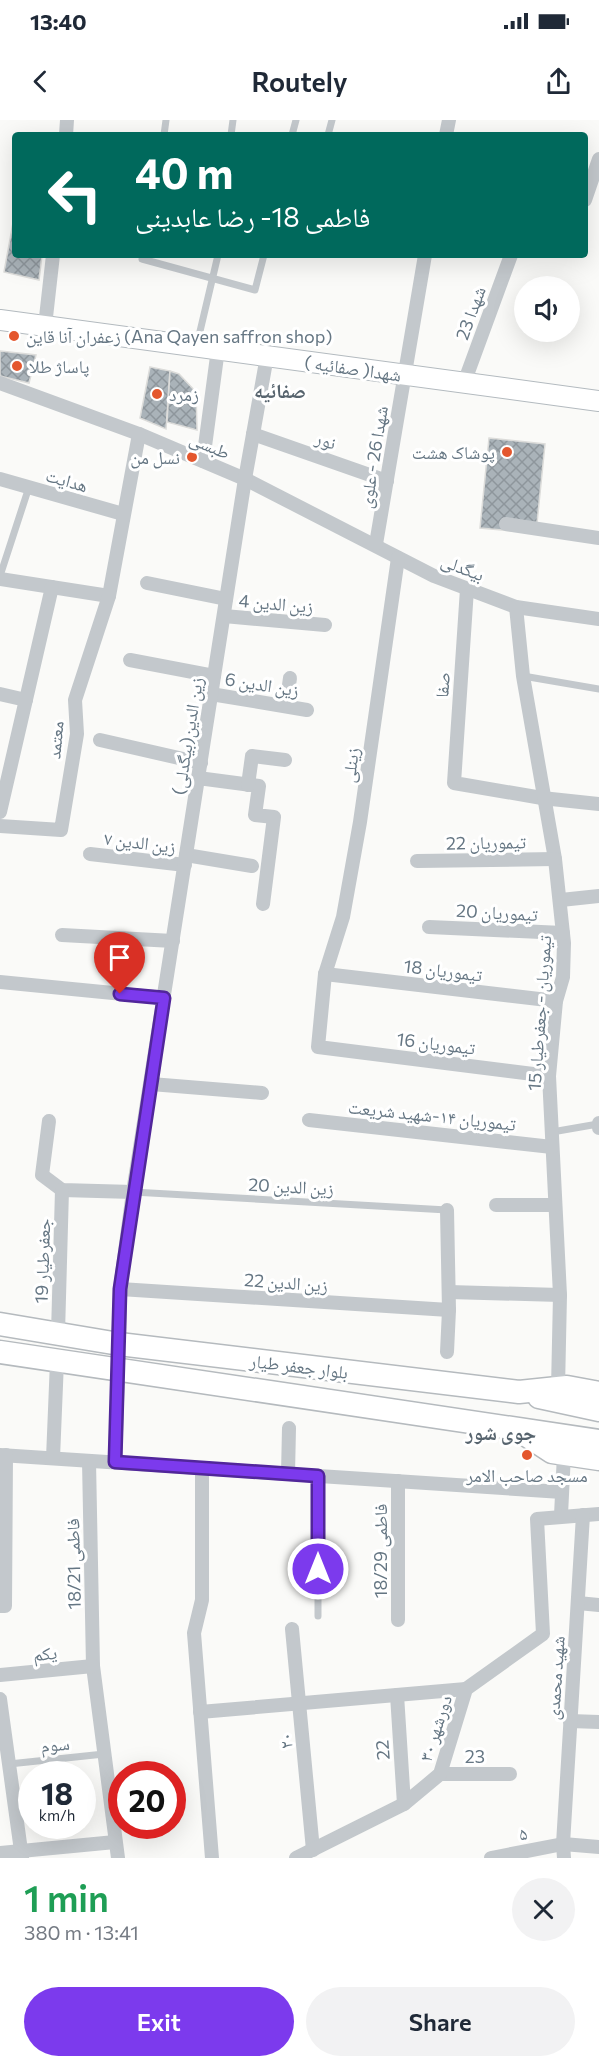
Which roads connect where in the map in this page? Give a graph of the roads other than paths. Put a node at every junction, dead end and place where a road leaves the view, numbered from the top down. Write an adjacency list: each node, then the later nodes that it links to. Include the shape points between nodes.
1 (599, 159): 2 (street)
2 (588, 191)
3 (53, 258): 11 (street)
4 (142, 258): 9 (lane)
5 (217, 258): 9 (lane)
6 (263, 258): 9 (lane, via 255,290)
7 (424, 258): 15 (street, شهدا 26 - علوی)
8 (510, 258): 17 (street, شهدا 23)
9 (213, 276): 12 (lane)
10 (0, 320): 11 (main road, شهدا( صفائیه ))
11 (45, 326): 12 (main road, شهدا( صفائیه ))
12 (196, 346): 13 (main road, شهدا( صفائیه ))
13 (218, 349): 14 (main road, شهدا( صفائیه )); 21 (street)
14 (267, 356): 15 (main road, شهدا( صفائیه )); 20 (street, زین الدین(بیگدلی))
15 (405, 375): 17 (main road, شهدا( صفائیه )); 24 (street, شهدا 26 - علوی)
16 (0, 382): 19 (street, طبسی)
17 (464, 383): 18 (main road, شهدا( صفائیه ))
18 (599, 401)
19 (139, 434): 21 (street, طبسی); 26 (street, معتمد)
20 (254, 434): 23 (street, زین الدین(بیگدلی)); 24 (street, نور)
21 (202, 461): 23 (street, طبسی)
22 (0, 479): 25 (street, هدایت)
23 (245, 479): 29 (street, طبسی); 36 (street, زین الدین(بیگدلی))
24 (387, 481): 29 (street, شهدا 26 - علوی)
25 (29, 487): 26 (street, هدایت); 31 (lane)
26 (123, 514): 35 (street, معتمد)
27 (506, 524): 28 (street)
28 (599, 538)
29 (376, 544): 30 (street, طبسی)
30 (398, 558): 34 (street, بیگدلی); 72 (street, زینلی, via 360,822 343,917)
31 (0, 578): 33 (street)
32 (147, 583): 36 (street)
33 (52, 587): 35 (street); 48 (street)
34 (466, 589): 37 (street, بیگدلی); 56 (street, صفا, via 454,783)
35 (109, 596): 59 (street, معتمد, via 75,700 77,734 61,830)
36 (226, 599): 38 (street, زین الدین(بیگدلی))
37 (516, 607): 39 (street, بیگدلی); 43 (street, تیموریان - جعفرطیار 15)
38 (224, 616): 40 (street, زین الدین 4); 42 (street, زین الدین(بیگدلی))
39 (599, 619)
40 (325, 625)
41 (130, 660): 42 (street)
42 (214, 676): 47 (street, زین الدین(بیگدلی))
43 (523, 676): 45 (lane); 56 (street, تیموریان - جعفرطیار 15)
44 (290, 678): 49 (street)
45 (599, 689)
46 (0, 694): 48 (street)
47 (211, 694): 49 (street, زین الدین 6); 53 (street, زین الدین(بیگدلی))
48 (26, 700): 58 (street)
49 (286, 706): 50 (street, زین الدین 6)
50 (307, 710)
51 (100, 740): 53 (street)
52 (285, 760): 55 (street, via 252,756)
53 (201, 763): 54 (street, زین الدین(بیگدلی))
54 (198, 778): 55 (street); 62 (street, زین الدین(بیگدلی))
55 (248, 785): 67 (street, via 259,786 255,815 274,818)
56 (542, 798): 57 (street); 61 (street, تیموریان - جعفرطیار 15)
57 (599, 804)
58 (0, 812)
59 (0, 826)
60 (90, 854): 62 (street, زین الدین ۷)
61 (555, 859): 63 (street, تیموریان 22); 66 (street, تیموریان - جعفرطیار 15)
62 (186, 860): 64 (street, زین الدین ۷); 71 (street, زین الدین(بیگدلی))
63 (417, 861)
64 (252, 866)
65 (599, 896): 66 (street)
66 (561, 900): 69 (street, تیموریان - جعفرطیار 15)
67 (263, 904)
68 (429, 927): 69 (street, تیموریان 20)
69 (563, 933): 75 (street, تیموریان - جعفرطیار 15, via 563,977)
70 (62, 935): 71 (street)
71 (173, 941): 74 (street, زین الدین(بیگدلی))
72 (325, 974): 75 (street, تیموریان 18); 76 (street, زینلی)
73 (0, 982): 74 (street)
74 (164, 998): 78 (street, زین الدین(بیگدلی))
75 (556, 1001): 77 (street, تیموریان - جعفرطیار 15)
76 (318, 1047): 77 (street, تیموریان 16)
77 (549, 1076): 83 (street, تیموریان - جعفرطیار 15)
78 (151, 1084): 79 (street); 85 (street, زین الدین(بیگدلی))
79 (262, 1093)
80 (309, 1120): 83 (street, تیموریان ۱۴-شهید شریعت)
81 (49, 1121): 84 (street, via 42,1175)
82 (599, 1125): 83 (lane)
83 (552, 1140): 87 (street, تیموریان - جعفرطیار 15)
84 (62, 1191): 85 (street); 94 (street, جعفرطیار 19)
85 (133, 1192): 88 (lane, زین الدین 20); 89 (street, زین الدین(بیگدلی))
86 (496, 1205): 87 (street)
87 (555, 1205): 91 (street, تیموریان - جعفرطیار 15)
88 (447, 1210): 90 (street)
89 (120, 1289): 92 (street, زین الدین 22); 95 (street, زین الدین(بیگدلی))
90 (449, 1292): 91 (street); 92 (street)
91 (560, 1295): 100 (street, تیموریان - جعفرطیار 15)
92 (450, 1310): 97 (street)
93 (5, 1320): 94 (main road, بلوار جعفر طیار)
94 (58, 1333): 95 (main road, بلوار جعفر طیار)
95 (119, 1344): 99 (main road); 101 (main road, بلوار جعفر طیار)
96 (0, 1352): 98 (main road, بلوار جعفر طیار)
97 (447, 1352)
98 (57, 1361): 99 (main road, بلوار جعفر طیار); 109 (street)
99 (118, 1372): 105 (main road, بلوار جعفر طیار); 112 (street)
100 (558, 1388): 101 (main road, بلوار جعفر طیار); 102 (main road, بلوار جعفر طیار)
101 (519, 1392): 103 (main road)
102 (599, 1393)
103 (599, 1410)
104 (289, 1428): 114 (street)
105 (519, 1430): 106 (main road, بلوار جعفر طیار); 107 (main road, بلوار جعفر طیار, via 552,1452)
106 (599, 1441)
107 (564, 1454): 110 (main road, بلوار جعفر طیار); 117 (street)
108 (3, 1455): 109 (street); 121 (street)
109 (53, 1458): 111 (street)
110 (599, 1459)
111 (89, 1461): 112 (street); 128 (street, فاطمی 18/21)
112 (115, 1462): 113 (street)
113 (202, 1468): 114 (street); 134 (street, via 202,1600 194,1633)
114 (288, 1474): 115 (street)
115 (318, 1476): 116 (street); 125 (lane)
116 (398, 1481): 117 (street); 126 (street, فاطمی 18/29)
117 (562, 1492): 119 (street)
118 (599, 1514): 120 (street)
119 (561, 1515): 120 (street); 130 (street, دورشهر ۳۰, via 537,1519 543,1634)
120 (583, 1515): 122 (street, شهید محمدی)
121 (2, 1540): 124 (street, via 5,1606)
122 (578, 1603): 123 (street); 135 (street, شهید محمدی)
123 (599, 1605)
124 (0, 1606)
125 (318, 1616)
126 (398, 1620)
127 (292, 1629): 133 (street, ۲۰)
128 (93, 1666): 129 (street, یکم); 137 (street, فاطمی 18/21)
129 (0, 1675)
130 (466, 1689): 131 (street); 139 (street, دورشهر ۳۰)
131 (397, 1695): 133 (street); 141 (street, 22)
132 (0, 1699): 138 (street)
133 (299, 1704): 134 (street); 144 (street, ۲۰)
134 (200, 1712): 149 (street)
135 (570, 1721): 136 (street); 145 (street, شهید محمدی)
136 (599, 1722)
137 (104, 1754): 138 (lane, سوم); 142 (street, فاطمی 18/21)
138 (9, 1764): 147 (street)
139 (440, 1774): 140 (street, 23); 141 (street, دورشهر ۳۰)
140 (510, 1774)
141 (404, 1804): 144 (street, دورشهر ۳۰)
142 (115, 1842): 147 (street); 148 (street, فاطمی 18/21)
143 (599, 1847): 145 (street, ۵)
144 (313, 1850): 150 (street, دورشهر ۳۰)
145 (563, 1851): 151 (street, ۵)
146 (0, 1853): 147 (street)
147 (21, 1854)
148 (117, 1858)
149 (212, 1858)
150 (296, 1858)
151 (491, 1858)

